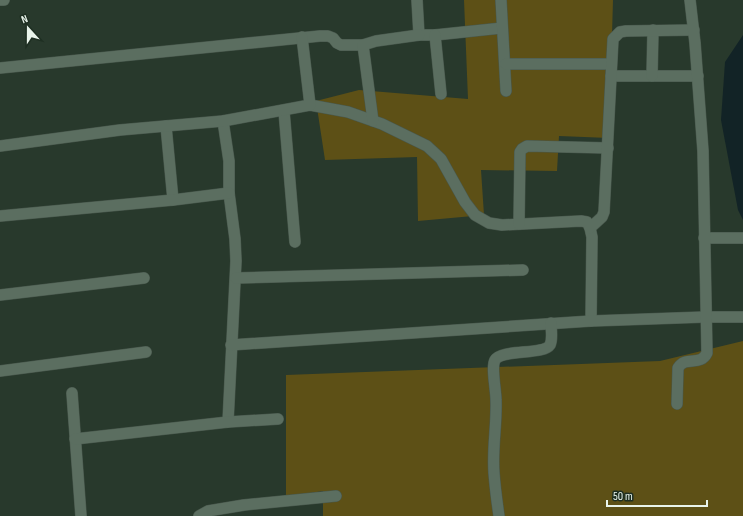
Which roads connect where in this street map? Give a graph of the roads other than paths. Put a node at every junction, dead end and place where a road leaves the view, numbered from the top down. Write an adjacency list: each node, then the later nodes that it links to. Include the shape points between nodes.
1 (0, 0): 2 (street)
2 (4, 0)
3 (417, 0): 9 (street)
4 (501, 0): 6 (street)
5 (690, 0): 8 (street)
6 (502, 28): 10 (street); 13 (street)
7 (653, 30): 8 (street); 14 (street, via 626,31 615,35); 17 (street)
8 (694, 30): 18 (street)
9 (419, 35): 10 (street); 12 (street)
10 (435, 35): 20 (street)
11 (302, 37): 12 (street, via 328,36 341,45); 15 (street); 21 (street)
12 (363, 45): 24 (street)
13 (506, 64): 14 (street); 19 (street)
14 (611, 64): 16 (street)
15 (0, 68)
16 (611, 76): 17 (street); 27 (street)
17 (652, 76): 18 (street)
18 (698, 76): 33 (street, via 703,156)
19 (506, 91)
20 (441, 94)
21 (310, 105): 22 (street); 24 (street, via 348,112)
22 (284, 111): 23 (street); 35 (street)
23 (223, 121): 25 (street); 28 (street, via 229,161)
24 (373, 121): 31 (street, via 428,146 435,152 465,202 476,215 489,223)
25 (166, 126): 26 (street); 29 (street)
26 (0, 146)
27 (608, 148): 31 (street, via 527,146 522,149); 32 (street, via 604,212 602,218)
28 (229, 193): 29 (street); 38 (street, via 235,239)
29 (173, 200): 30 (street)
30 (0, 216)
31 (519, 224): 32 (street, via 581,221 587,222)
32 (590, 228): 42 (street)
33 (704, 238): 34 (street); 40 (street)
34 (743, 238)
35 (295, 242)
36 (523, 270): 38 (street)
37 (144, 278): 39 (street)
38 (236, 278): 44 (street)
39 (0, 294)
40 (706, 317): 41 (street); 42 (street); 48 (street, via 707,353 699,360 681,363 678,368)
41 (743, 317)
42 (591, 321): 43 (street)
43 (551, 323): 44 (street); 55 (street, via 551,343 548,347 511,353 495,360 494,474)
44 (232, 345): 50 (street)
45 (146, 352): 46 (street)
46 (0, 371)
47 (72, 393): 51 (street)
48 (677, 404)
49 (278, 419): 50 (street)
50 (228, 422): 51 (street)
51 (75, 439): 53 (street)
52 (336, 496): 54 (street, via 244,505 208,511)
53 (81, 516)
54 (199, 516)
55 (499, 516)

